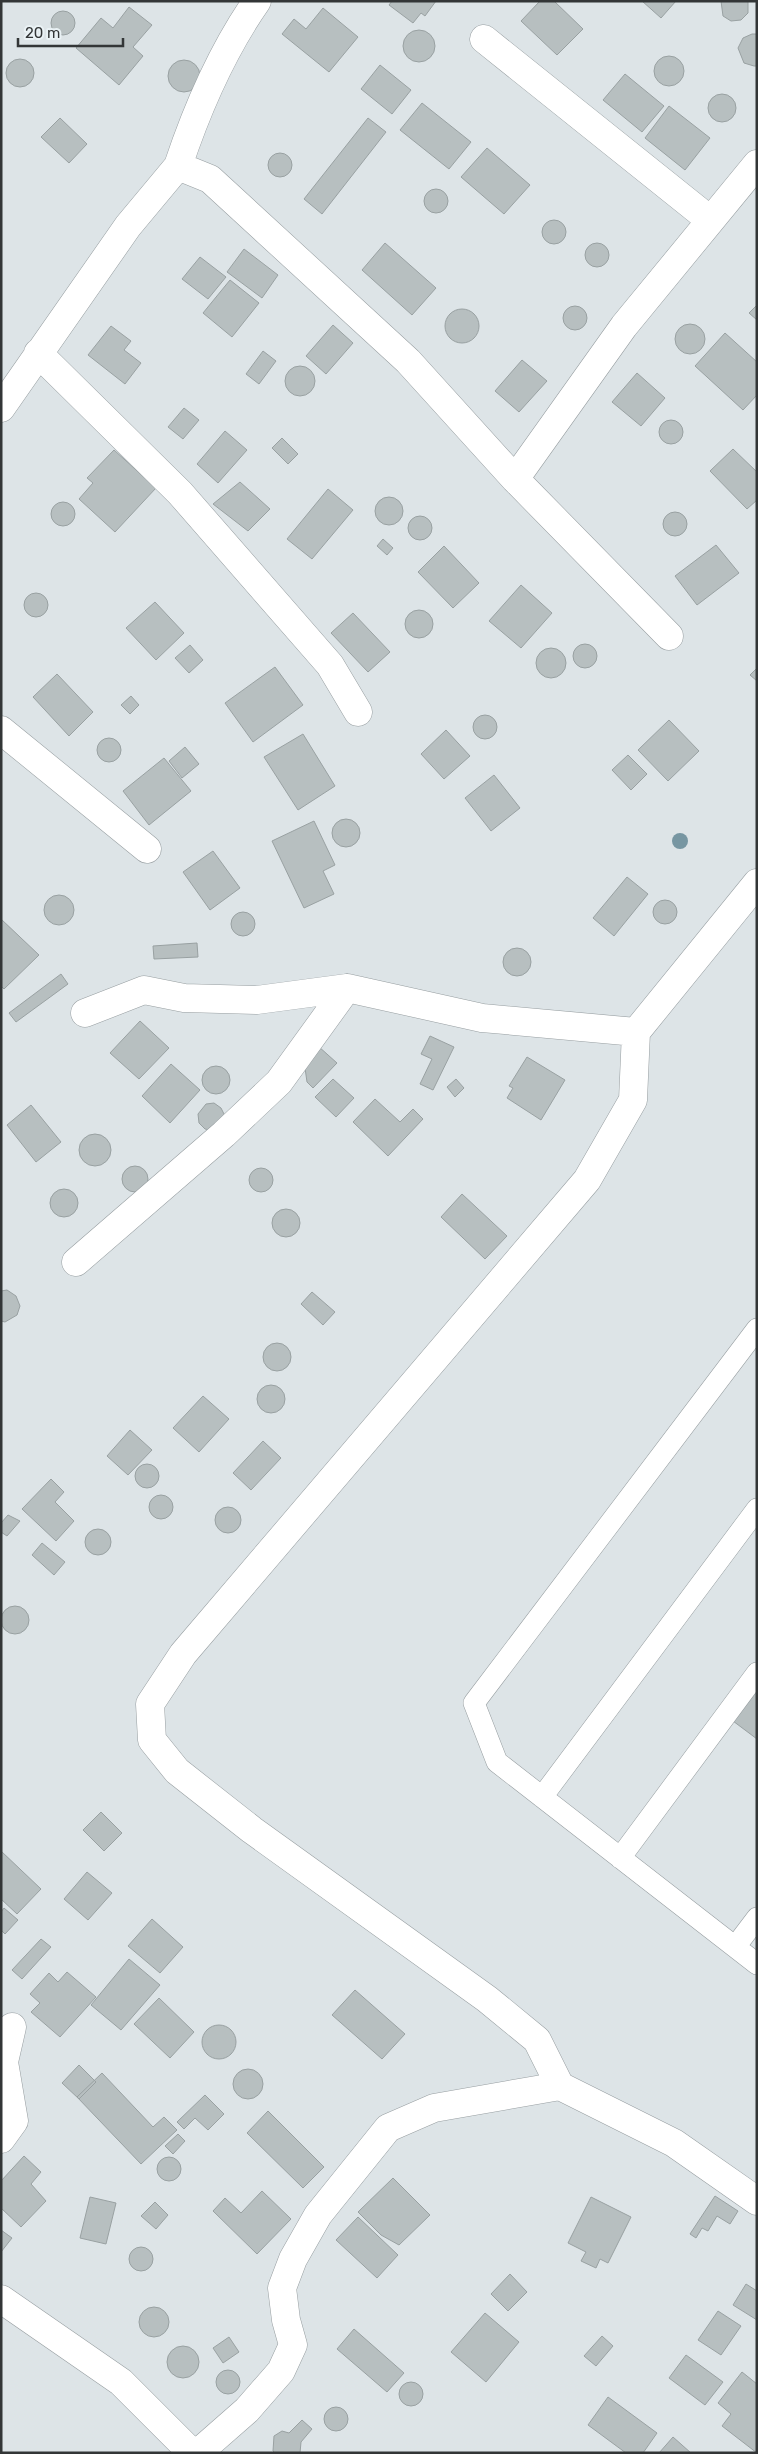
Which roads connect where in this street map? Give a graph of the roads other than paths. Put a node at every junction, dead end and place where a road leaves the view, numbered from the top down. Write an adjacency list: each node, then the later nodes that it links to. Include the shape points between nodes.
1 (257, 1): 4 (street, via 194,117)
2 (484, 39): 5 (street)
3 (757, 164): 5 (street)
4 (178, 166): 6 (street, via 128,226); 8 (street, via 210,179 408,361)
5 (710, 220): 8 (street, via 624,326)
6 (38, 353): 7 (street); 10 (street, via 180,493 330,665)
7 (1, 408)
8 (515, 479): 9 (street)
9 (669, 636)
10 (358, 712)
11 (1, 730): 12 (street)
12 (147, 849)
13 (757, 883): 16 (street)
14 (347, 988): 15 (street, via 257,1000 184,998 144,990); 16 (street, via 482,1018); 17 (street, via 279,1082)
15 (85, 1013)
16 (636, 1032): 27 (street, via 633,1100 587,1180 183,1654 150,1704 152,1740 177,1771 252,1830 487,1999 537,2040)
17 (76, 1262)
18 (757, 1329): 21 (lane, via 474,1703 497,1762)
19 (757, 1509): 21 (lane)
20 (757, 1673): 22 (lane)
21 (542, 1797): 22 (lane)
22 (620, 1858): 24 (lane)
23 (757, 1918): 24 (lane)
24 (735, 1946): 25 (lane)
25 (757, 1964)
26 (12, 2028): 28 (street, via 4,2062 14,2121)
27 (560, 2086): 29 (street, via 674,2143); 32 (street, via 434,2108 388,2128 318,2215 293,2259 282,2288 293,2345 281,2371 247,2410)
28 (1, 2139)
29 (757, 2201)
30 (1, 2299): 31 (street, via 121,2382)
31 (192, 2453)
32 (198, 2453)

